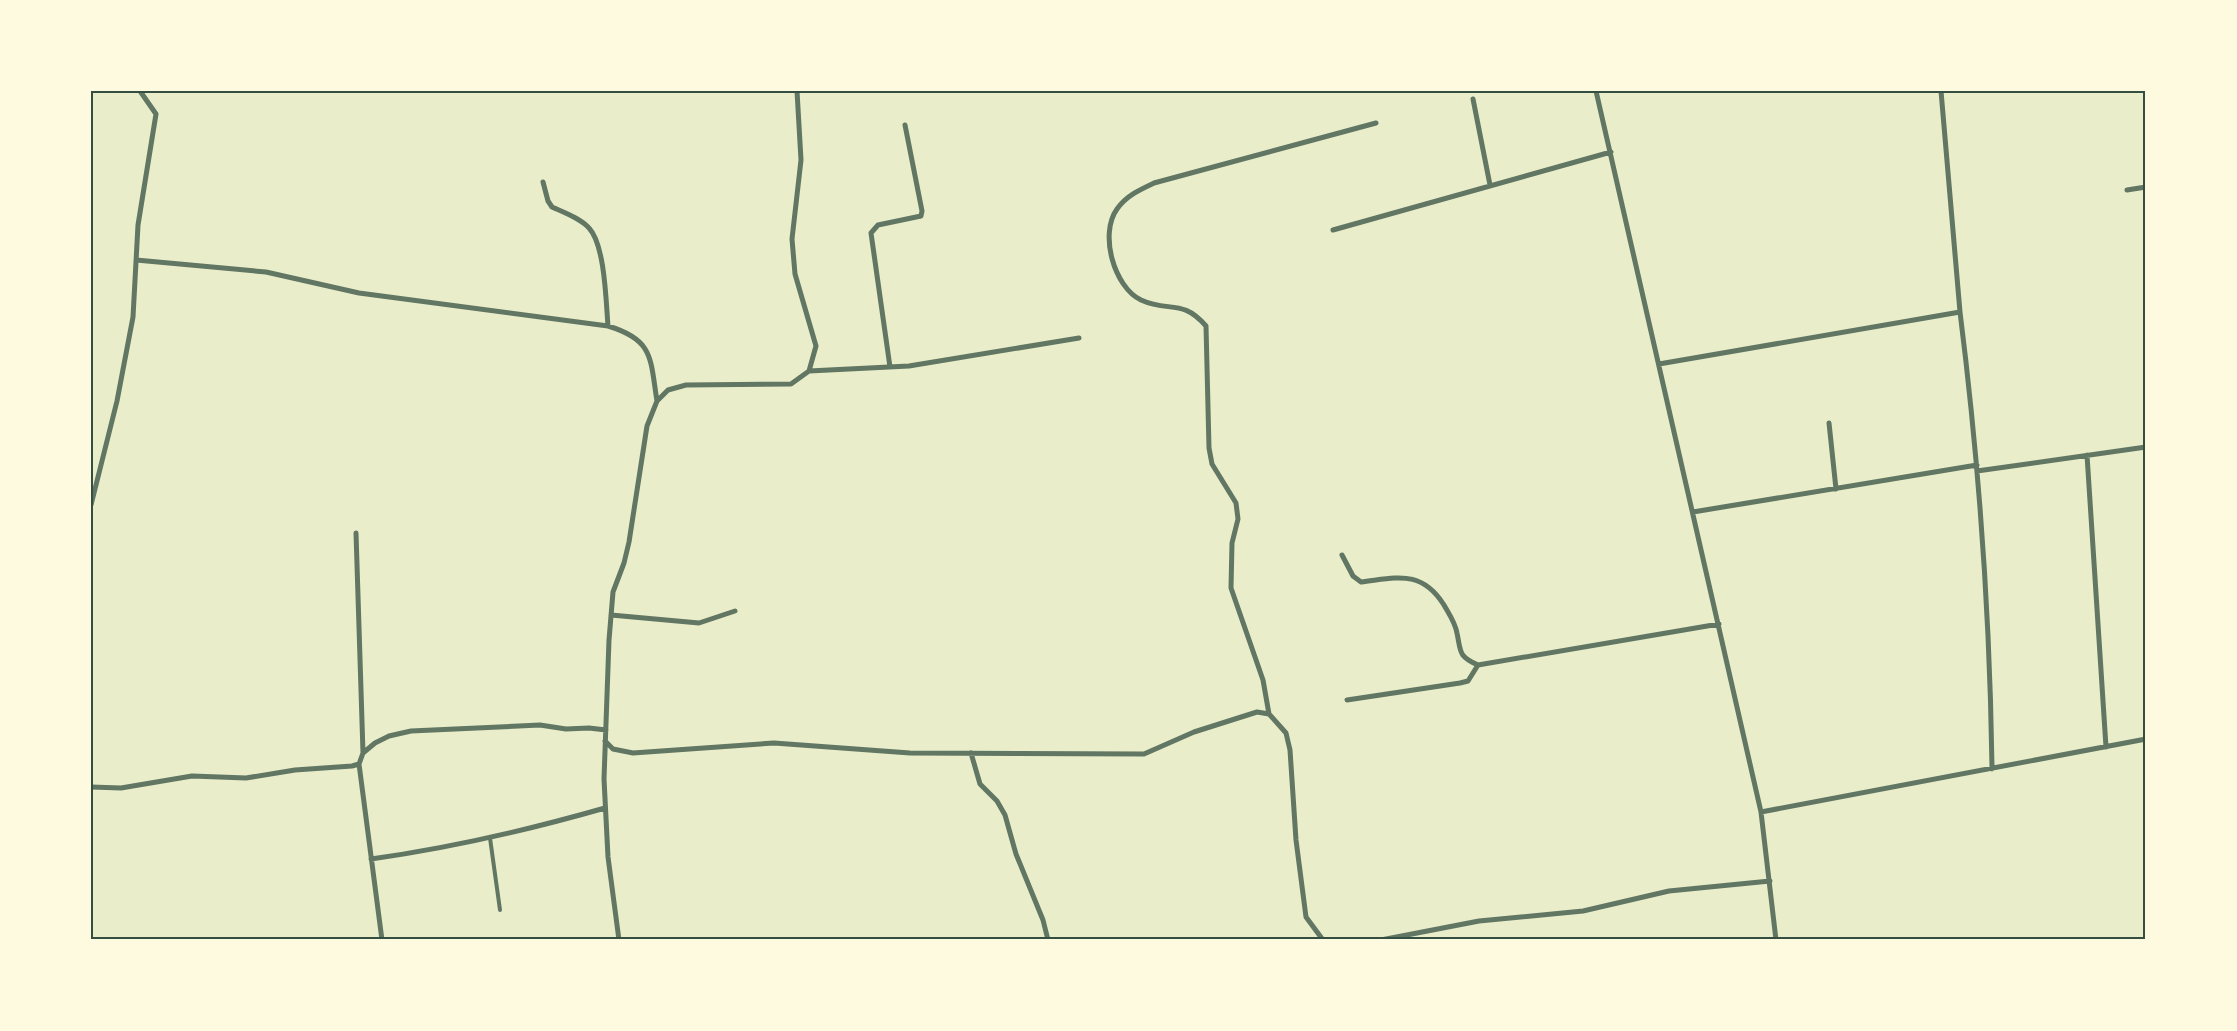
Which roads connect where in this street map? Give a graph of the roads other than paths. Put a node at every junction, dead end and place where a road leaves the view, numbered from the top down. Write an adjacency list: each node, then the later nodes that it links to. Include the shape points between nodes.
1 (140, 91): 14 (street, via 156,114 138,225)
2 (796, 91): 20 (street, via 801,160 792,239 795,274 816,346)
3 (1596, 91): 8 (street)
4 (1941, 91): 15 (street)
5 (1473, 99): 10 (street)
6 (1376, 123): 37 (street, via 1154,183 1129,195 1116,210 1110,225 1109,242 1114,263 1125,287 1141,300 1186,309 1206,326 1209,448 1212,464 1236,502 1238,519 1232,543 1231,588 1264,680)
7 (906, 125): 19 (street, via 921,216 878,225 871,233)
8 (1610, 152): 10 (street); 18 (street)
9 (543, 182): 16 (street, via 552,207 589,228 594,238 600,256)
10 (1490, 185): 13 (street)
11 (2146, 186): 12 (street)
12 (2127, 190)
13 (1333, 230)
14 (136, 260): 16 (street, via 266,272 359,293); 28 (street, via 133,317)
15 (1960, 312): 18 (street); 25 (street)
16 (608, 326): 21 (street, via 638,338 648,352)
17 (1079, 338): 19 (street)
18 (1659, 364): 29 (street)
19 (890, 367): 20 (street)
20 (809, 371): 21 (street, via 791,384 686,385 668,390)
21 (656, 401): 33 (street, via 647,426 629,542 613,592)
22 (1829, 423): 27 (street)
23 (2146, 447): 24 (street)
24 (2087, 455): 26 (street); 41 (street)
25 (1977, 465): 26 (street); 27 (street)
26 (1977, 471): 45 (street, via 1991,666)
27 (1836, 488): 29 (street)
28 (91, 505)
29 (1693, 512): 34 (street)
30 (356, 533): 42 (street)
31 (1342, 555): 35 (street, via 1353,576 1361,582 1399,577 1422,581 1438,596 1453,620 1460,652 1466,660)
32 (735, 611): 33 (street, via 699,623)
33 (611, 615): 38 (street)
34 (1719, 624): 35 (street); 48 (street)
35 (1478, 666): 36 (street, via 1468,681)
36 (1347, 700)
37 (1269, 714): 43 (street, via 1257,712 1194,732 1144,754); 56 (street, via 1286,733 1306,917)
38 (606, 730): 40 (street); 42 (street, via 540,725 410,730 389,736)
39 (2146, 739): 41 (street)
40 (605, 742): 43 (street, via 613,749 633,753 774,743); 47 (street)
41 (2106, 747): 45 (street)
42 (363, 753): 44 (street)
43 (971, 753): 55 (street, via 980,784 997,801 1005,815)
44 (359, 764): 46 (street, via 246,778 192,776 121,788); 50 (street)
45 (1992, 769): 48 (street)
46 (91, 787)
47 (605, 808): 49 (street); 54 (street)
48 (1760, 812): 51 (street)
49 (490, 838): 50 (street, via 434,851); 52 (lane)
50 (371, 859): 53 (street)
51 (1770, 880): 57 (street, via 1669,891 1582,910 1479,921); 58 (street)
52 (500, 910)
53 (382, 940)
54 (619, 940)
55 (1048, 940)
56 (1323, 940)
57 (1381, 940)
58 (1776, 940)

